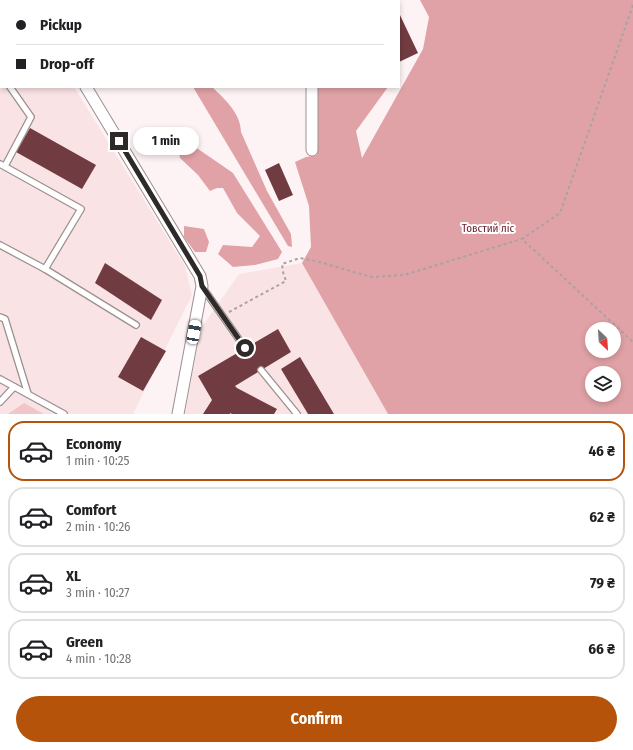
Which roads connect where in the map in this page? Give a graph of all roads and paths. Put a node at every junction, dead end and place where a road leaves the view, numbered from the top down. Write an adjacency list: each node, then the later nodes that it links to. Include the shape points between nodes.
1 (633, 5): 7 (path, via 560,213)
2 (11, 88): 6 (lane, via 31,118)
3 (87, 88): 10 (street, via 200,276)
4 (312, 88): 5 (street)
5 (312, 150)
6 (2, 165): 9 (lane, via 81,209)
7 (522, 239): 11 (path, via 404,275 371,277 300,258 282,264 286,281); 14 (path)
8 (0, 245): 9 (lane)
9 (45, 269): 13 (lane)
10 (202, 286): 11 (lane); 22 (street)
11 (222, 316): 15 (lane)
12 (0, 317): 19 (lane, via 5,319)
13 (136, 325)
14 (633, 342)
15 (245, 348)
16 (261, 370): 23 (lane)
17 (0, 379): 18 (lane)
18 (14, 386): 19 (lane); 20 (lane)
19 (28, 394): 21 (lane)
20 (0, 402)
21 (64, 414)
22 (178, 414)
23 (297, 414)

